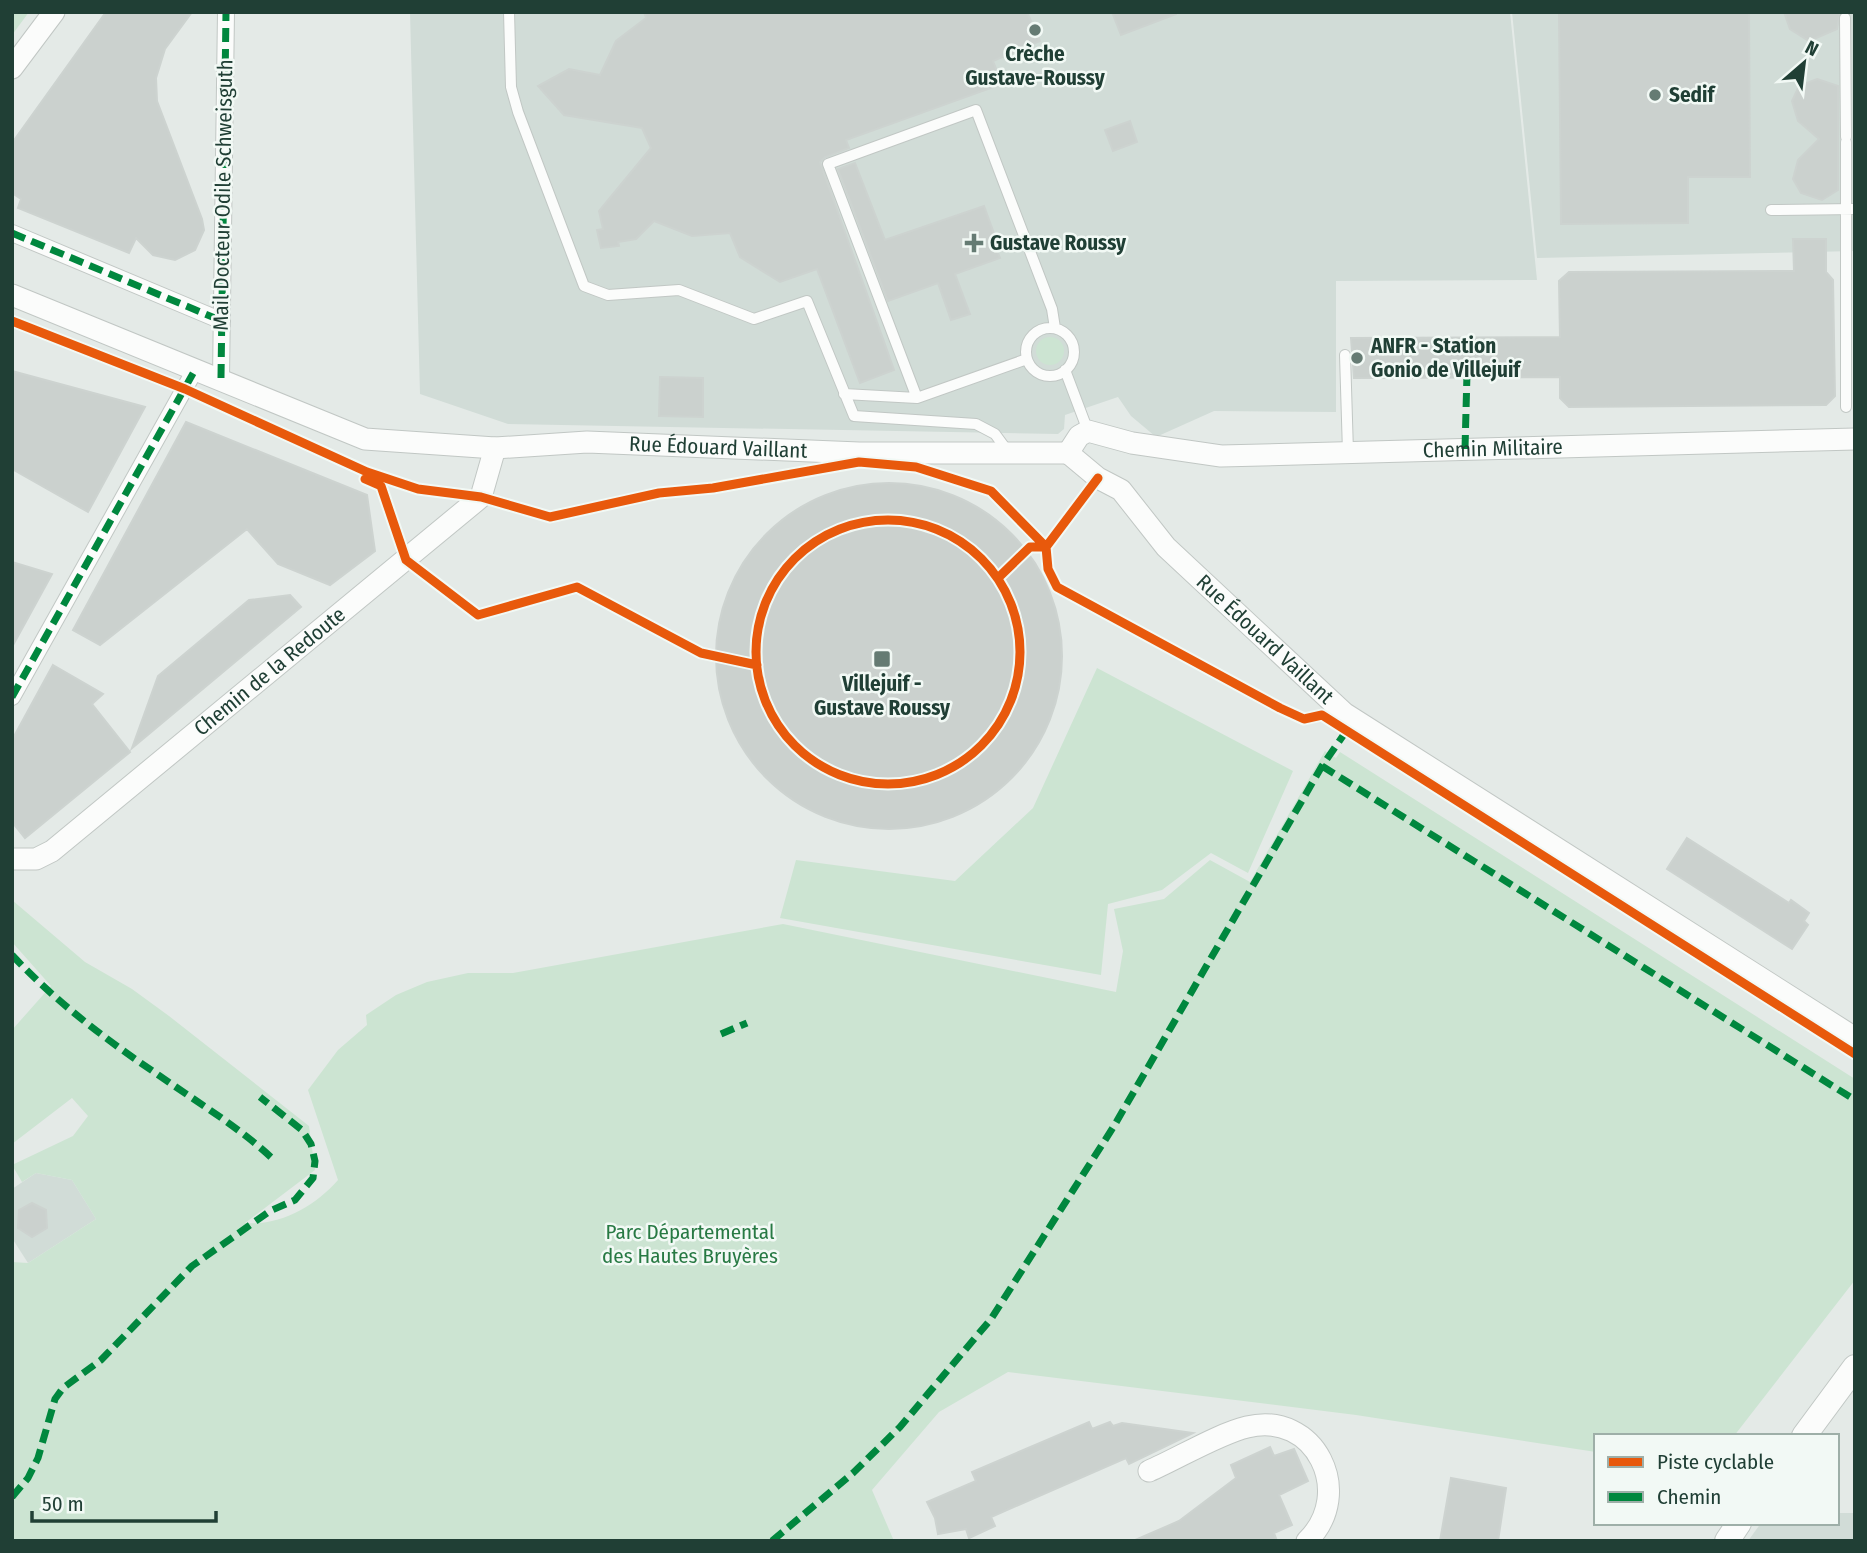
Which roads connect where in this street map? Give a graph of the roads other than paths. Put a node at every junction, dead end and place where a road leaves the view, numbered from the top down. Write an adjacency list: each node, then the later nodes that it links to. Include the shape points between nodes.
1 (54, 12): 5 (street)
2 (226, 12): 10 (street, Mail Docteur Odile Schweisguth)
3 (509, 12): 17 (lane, via 511,87 584,286 608,295 679,290 754,319 807,301)
4 (1845, 18): 6 (lane)
5 (12, 68)
6 (1850, 209): 7 (lane); 19 (lane)
7 (1771, 210)
8 (12, 233): 10 (street)
9 (12, 295): 14 (street, Rue Édouard Vaillant)
10 (222, 321): 16 (street, Mail Docteur Odile Schweisguth)
11 (1055, 328): 13 (lane, via 1032,336); 15 (lane, via 1072,343 1073,358); 18 (lane, via 1052,309 976,110 828,164)
12 (1345, 355): 23 (lane)
13 (1027, 359): 15 (lane, via 1043,375); 18 (lane)
14 (196, 368): 16 (street, Rue Édouard Vaillant); 26 (street)
15 (1065, 370): 20 (lane)
16 (221, 378): 22 (street, Rue Édouard Vaillant, via 365,439)
17 (845, 394): 18 (lane); 25 (lane, via 854,416 976,424 995,434)
18 (917, 398)
19 (1846, 407)
20 (1088, 431): 23 (street, Chemin Militaire, via 1132,443 1221,456); 24 (street)
21 (1855, 439): 23 (street, Chemin Militaire)
22 (495, 448): 25 (street, Rue Édouard Vaillant, via 587,442); 27 (street, Chemin de la Redoute, via 481,496 406,560 52,851 36,859)
23 (1348, 452)
24 (1068, 453): 25 (street, Rue Édouard Vaillant); 28 (street, Rue Édouard Vaillant, via 1121,490 1166,547 1344,713)
25 (1010, 454)
26 (12, 697)
27 (12, 859)
28 (1855, 1038)
29 (1855, 1367): 30 (street)
30 (1805, 1434)
31 (1149, 1471): 33 (street, via 1247,1427 1270,1425 1292,1432 1309,1443 1329,1474 1331,1494 1322,1527)
32 (1739, 1525): 34 (street)
33 (1307, 1541)
34 (1727, 1541)

